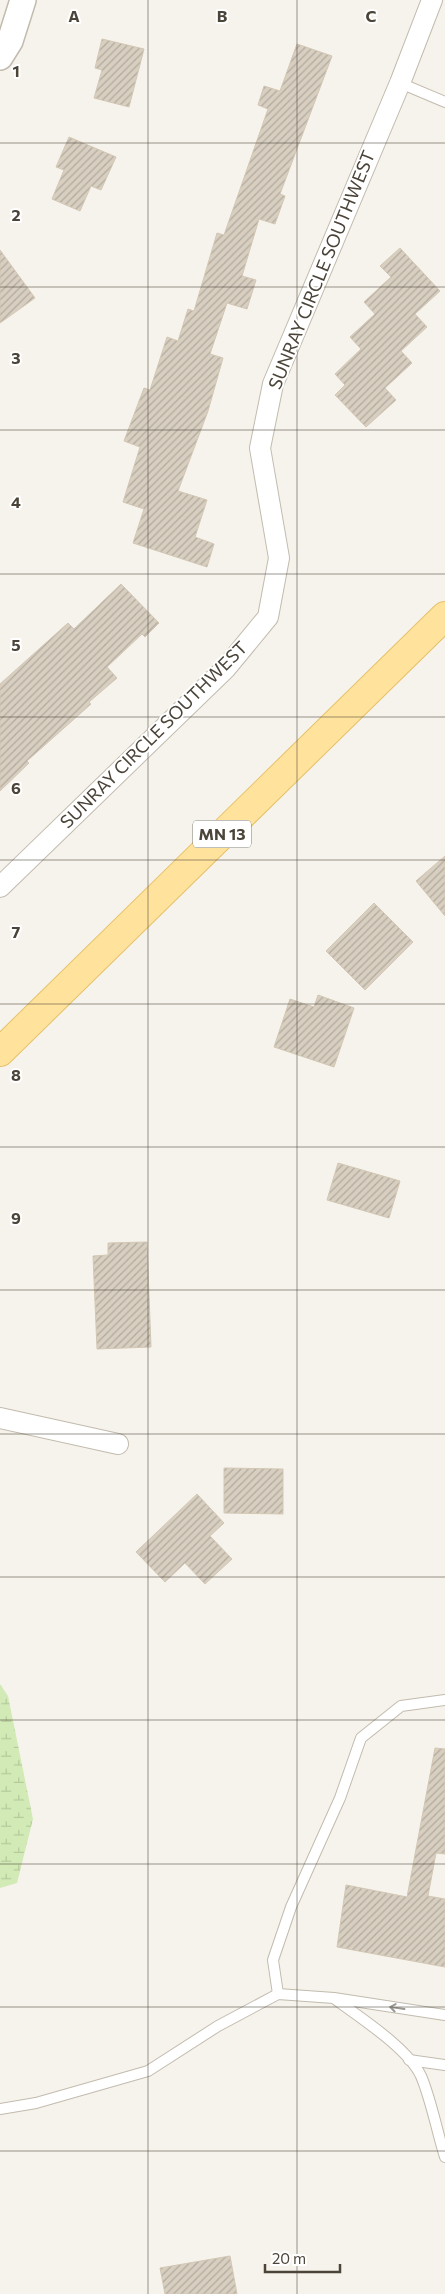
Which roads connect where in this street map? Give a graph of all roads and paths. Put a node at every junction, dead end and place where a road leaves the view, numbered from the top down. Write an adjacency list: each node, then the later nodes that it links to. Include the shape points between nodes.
1 (23, 0): 3 (street, via 10,41)
2 (432, 0): 4 (street, SUNRAY CIRCLE SOUTHWEST)
3 (0, 57)
4 (400, 83): 5 (lane); 7 (street, SUNRAY CIRCLE SOUTHWEST, via 273,384 260,448 279,558 268,617 226,668)
5 (445, 102)
6 (445, 616): 8 (main road, MN 13)
7 (0, 888)
8 (0, 1052)
9 (0, 1418): 10 (street)
10 (118, 1444)
11 (445, 1700): 12 (lane, via 401,1706 361,1738 340,1798 291,1907 273,1960)
12 (278, 1994): 13 (lane); 17 (lane, via 218,2026 148,2071 36,2103)
13 (334, 1998): 14 (lane, one-way to 13); 15 (lane)
14 (445, 2015)
15 (410, 2060): 16 (lane); 18 (lane, via 420,2075)
16 (445, 2065)
17 (0, 2109)
18 (440, 2126): 19 (lane)
19 (445, 2157)

